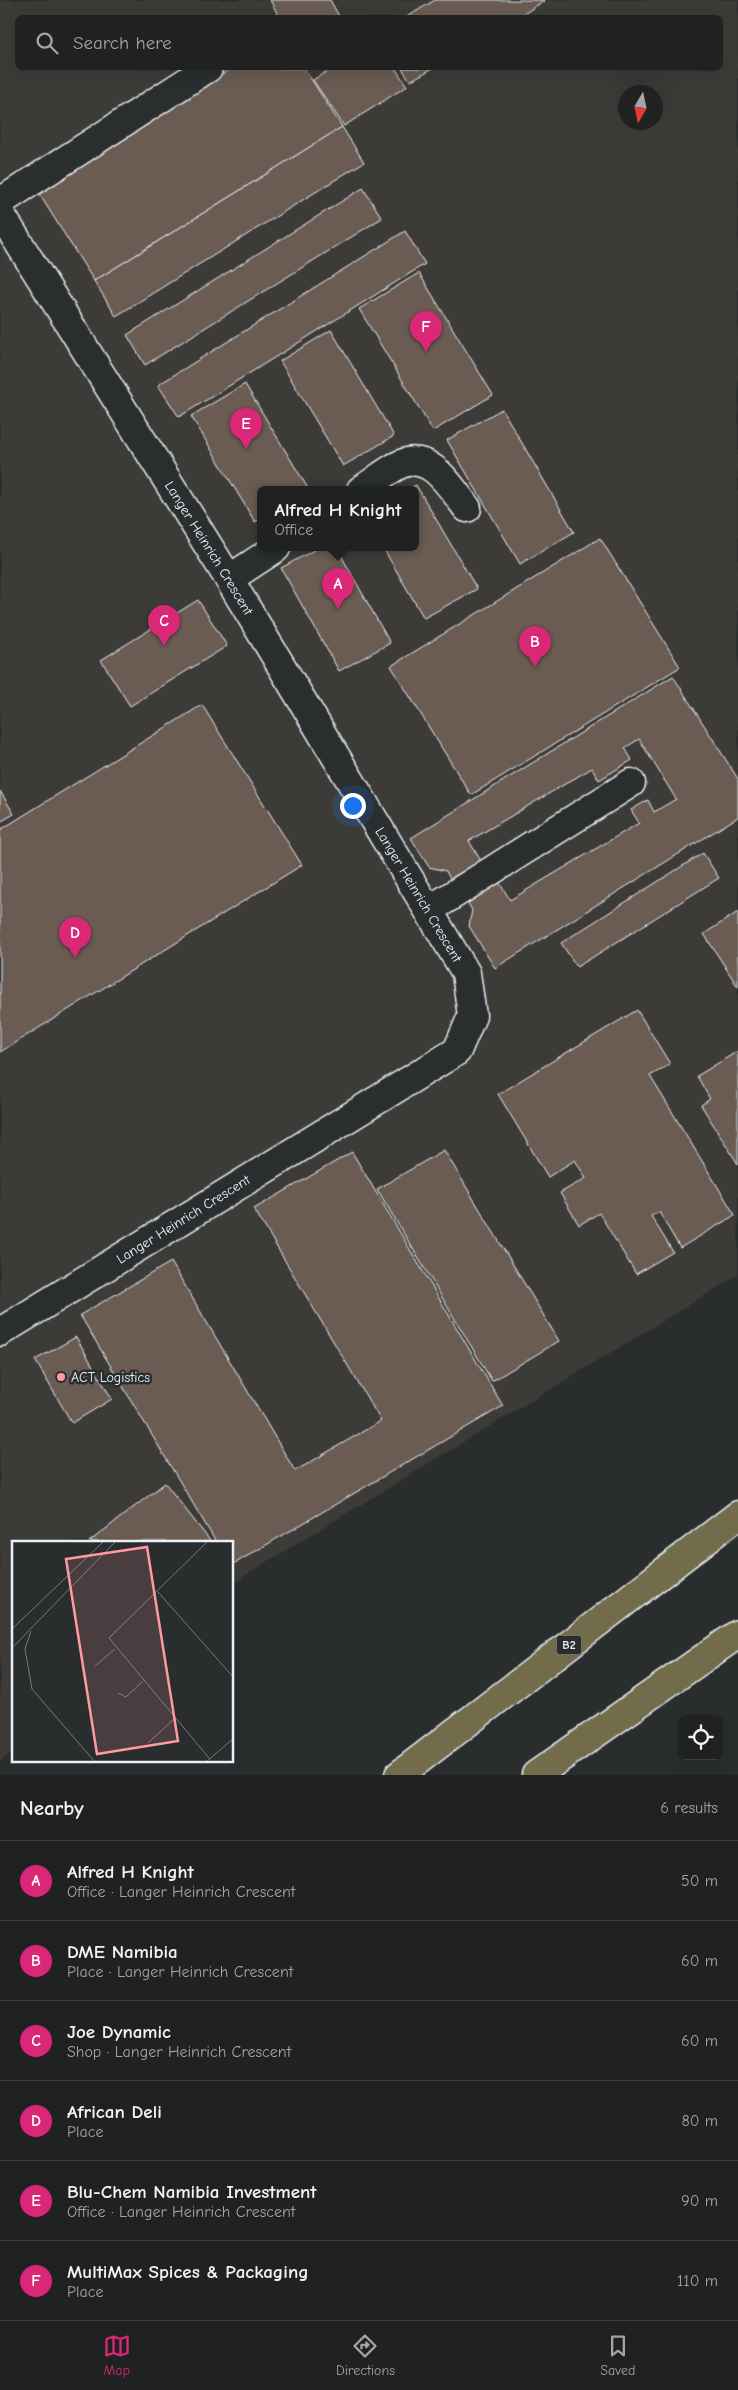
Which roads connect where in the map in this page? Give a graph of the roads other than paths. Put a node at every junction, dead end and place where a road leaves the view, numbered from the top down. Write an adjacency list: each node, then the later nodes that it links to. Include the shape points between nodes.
1 (205, 70): 2 (street)
2 (0, 202)
3 (0, 213): 7 (street, Langer Heinrich Crescent)
4 (367, 486): 5 (street, via 401,464 419,460 436,470)
5 (467, 508)
6 (271, 551): 7 (street)
7 (229, 579): 9 (street, Langer Heinrich Crescent)
8 (631, 783): 9 (street)
9 (429, 910): 10 (street, Langer Heinrich Crescent, via 466,973 472,1016 456,1051)
10 (0, 1332)
11 (738, 1515): 13 (highway, B2)
12 (738, 1634): 14 (highway)
13 (400, 1775)
14 (536, 1775)

